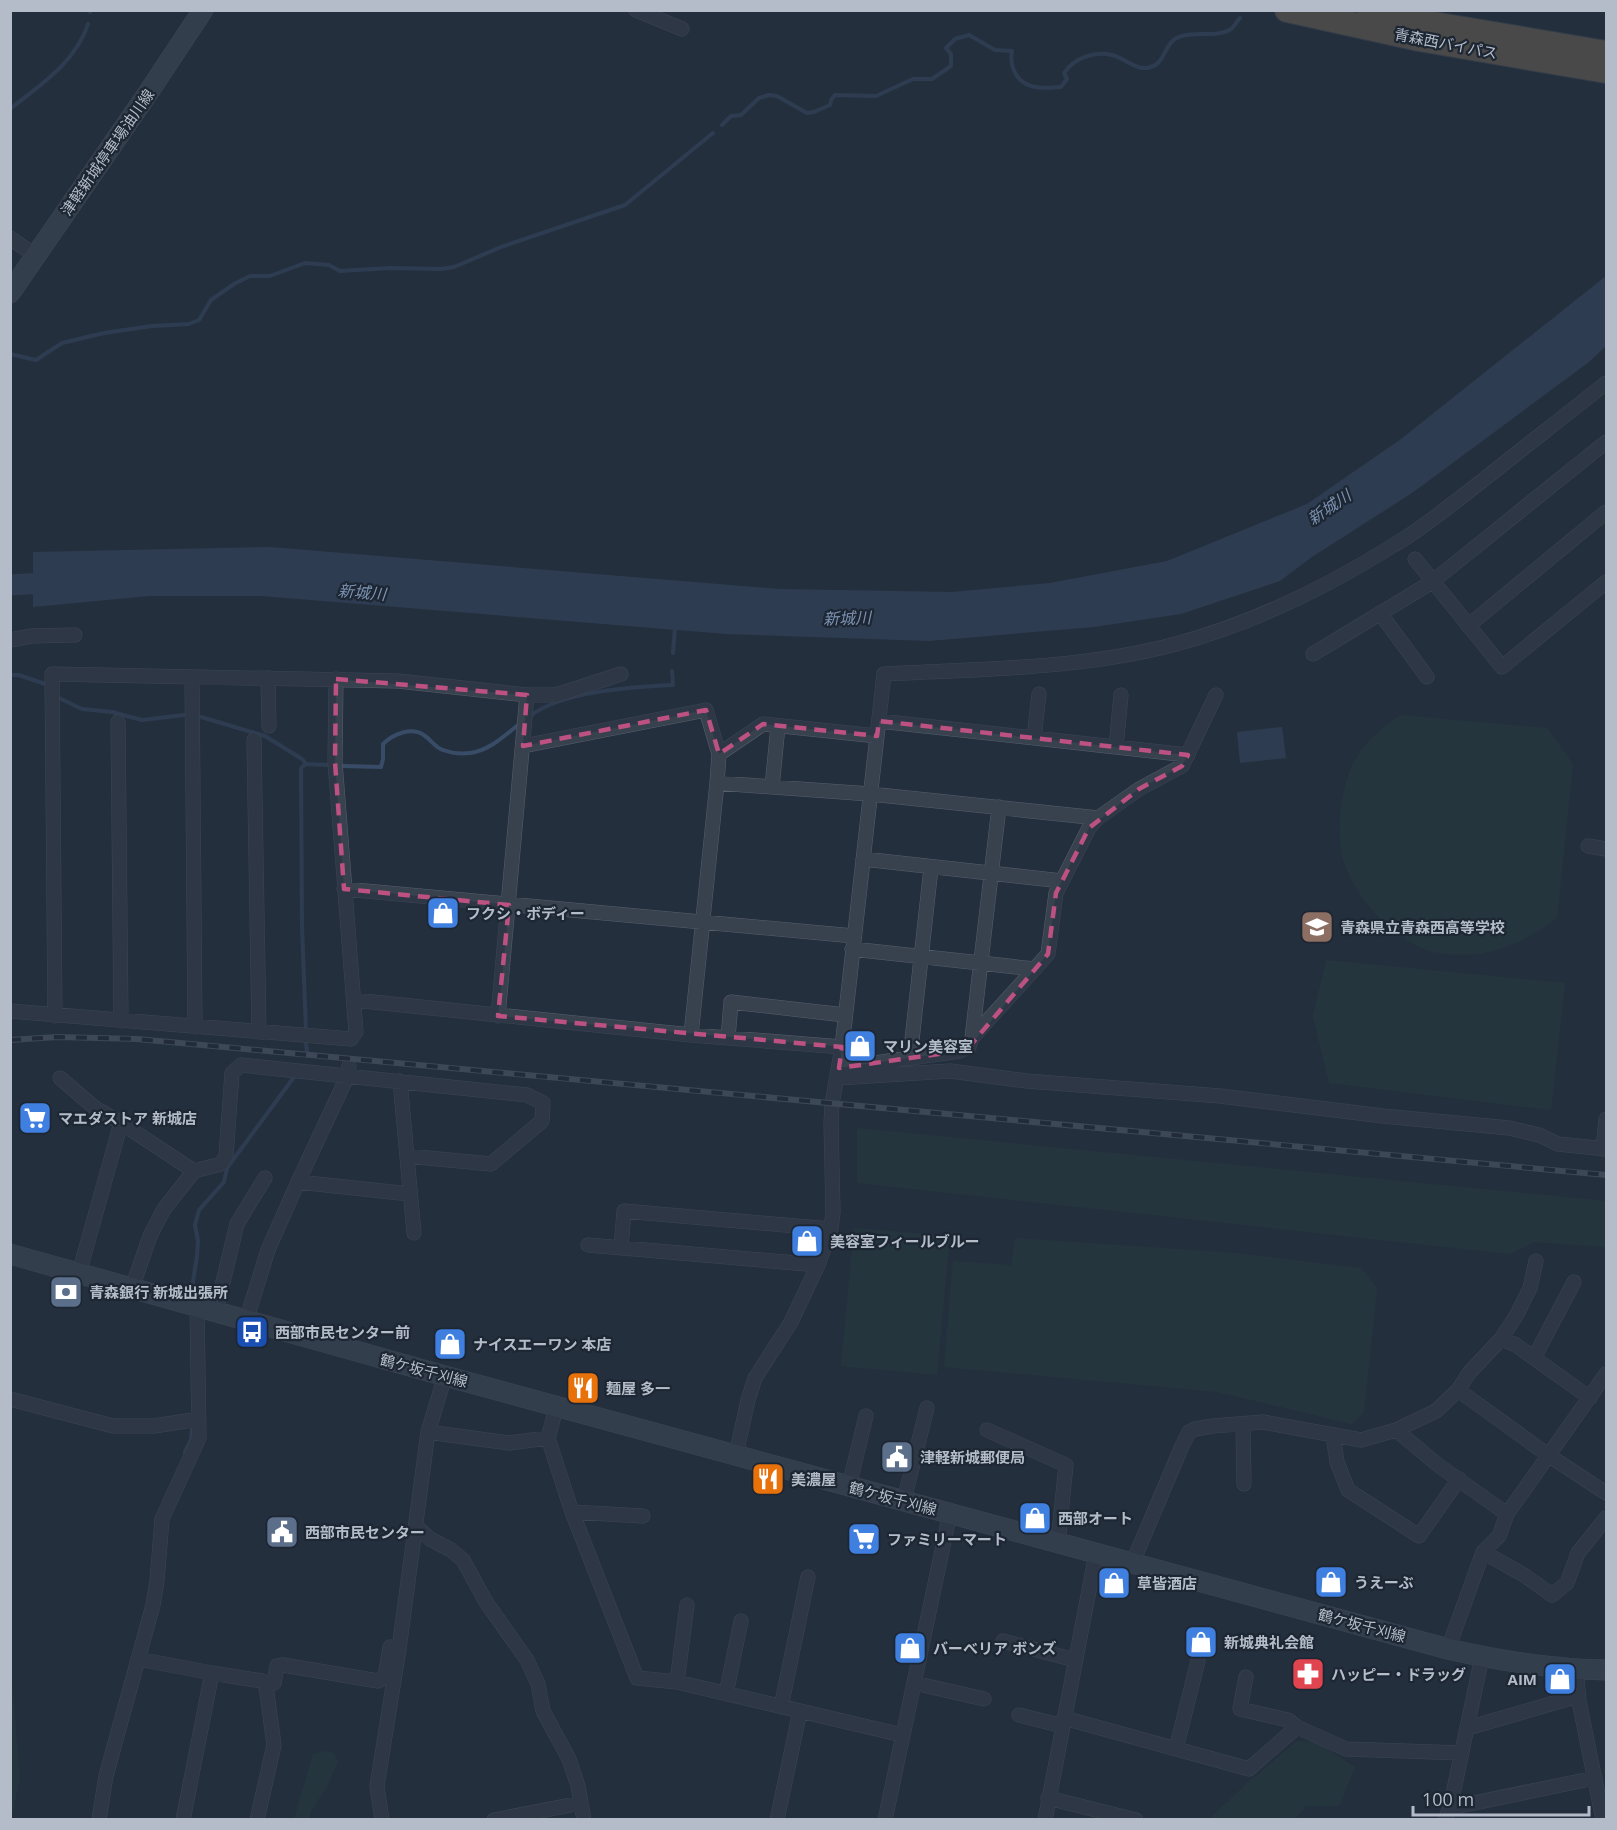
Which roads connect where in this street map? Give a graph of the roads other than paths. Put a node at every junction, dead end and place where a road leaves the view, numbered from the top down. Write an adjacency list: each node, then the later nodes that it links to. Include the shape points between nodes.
1 (203, 10): 9 (main road, 津軽新城停車場油川線)
2 (636, 10): 5 (street)
3 (1287, 10): 7 (highway, 青森西バイパス, via 1419,39)
4 (1369, 10): 6 (highway, 青森西バイパス)
5 (682, 29)
6 (1606, 53)
7 (1606, 71)
8 (10, 238): 9 (street)
9 (36, 255): 10 (main road, 津軽新城停車場油川線)
10 (10, 293)
11 (1606, 383): 31 (street, via 1446,509 1395,545 1309,594 1248,621 1177,644 1118,656 1075,663 884,674)
12 (1606, 442): 15 (street)
13 (1606, 513): 18 (street)
14 (1415, 559): 15 (street)
15 (1432, 582): 17 (street); 18 (street)
16 (1606, 582): 18 (street, via 1502,667)
17 (1380, 613): 21 (street); 24 (street)
18 (1468, 626)
19 (75, 635): 20 (street)
20 (10, 640)
21 (1313, 654)
22 (621, 674): 28 (street, via 556,695)
23 (192, 677): 25 (street); 63 (street, via 52,674); 66 (street)
24 (1427, 677)
25 (268, 678): 26 (street); 33 (street)
26 (336, 679): 28 (street, via 398,681); 53 (street, via 335,762)
27 (1038, 694): 36 (street)
28 (527, 695): 38 (street)
29 (1122, 695): 39 (street)
30 (1216, 695): 41 (street)
31 (879, 721): 35 (street); 36 (street)
32 (118, 722): 65 (street)
33 (269, 726)
34 (778, 726): 35 (street); 40 (street, via 763,724); 43 (street)
35 (877, 736): 44 (street)
36 (1034, 738): 39 (street)
37 (254, 740): 67 (street)
38 (523, 746): 40 (street, via 706,710); 54 (street)
39 (1116, 747): 41 (street)
40 (719, 754): 42 (street)
41 (1188, 755): 46 (street, via 1182,766 1139,789)
42 (717, 783): 43 (street); 55 (street)
43 (772, 787): 44 (street)
44 (870, 794): 45 (street); 49 (street)
45 (999, 807): 46 (street); 51 (street)
46 (1098, 818): 52 (street)
47 (1588, 846): 48 (street)
48 (1606, 849)
49 (863, 859): 50 (street); 56 (street)
50 (931, 868): 51 (street); 57 (street)
51 (991, 873): 52 (street); 58 (street)
52 (1062, 881): 59 (street, via 1056,893 1048,954)
53 (344, 889): 54 (street); 60 (street)
54 (509, 905): 55 (street); 64 (street)
55 (703, 924): 56 (street); 68 (street)
56 (853, 943): 57 (street); 62 (street)
57 (921, 956): 58 (street); 73 (street)
58 (981, 963): 59 (street); 70 (street)
59 (1035, 969): 70 (street)
60 (354, 1000): 64 (street); 71 (street, via 356,1032)
61 (10, 1011): 63 (street)
62 (845, 1015): 69 (street, via 731,1002); 72 (street)
63 (55, 1016): 65 (street)
64 (498, 1016): 68 (street)
65 (121, 1021): 66 (street)
66 (195, 1027): 67 (street)
67 (259, 1032): 71 (street)
68 (690, 1035): 69 (street)
69 (728, 1038): 72 (street)
70 (972, 1038): 73 (street, via 969,1047 960,1052)
71 (351, 1039): 74 (street)
72 (842, 1047): 75 (street)
73 (910, 1058): 75 (street)
74 (349, 1066): 77 (street); 82 (street, via 241,1065 232,1073 226,1156 221,1164); 84 (street)
75 (838, 1073): 80 (street, via 950,1071 1220,1096 1509,1128 1558,1144); 86 (street, via 831,1123)
76 (60, 1078): 79 (street, via 95,1108)
77 (400, 1081): 81 (street); 81 (street, via 527,1095 543,1104 542,1121 491,1164)
78 (1606, 1119): 80 (street)
79 (121, 1123): 82 (street); 93 (street)
80 (1605, 1149)
81 (407, 1156): 85 (street)
82 (194, 1171): 95 (street, via 159,1218)
83 (266, 1178): 96 (street, via 237,1224)
84 (298, 1182): 85 (street); 97 (street, via 268,1251)
85 (410, 1194): 87 (street)
86 (831, 1229): 89 (street, via 624,1211); 92 (street)
87 (414, 1233)
88 (588, 1245): 89 (street)
89 (621, 1248): 92 (street)
90 (10, 1254): 93 (main road, 鶴ケ坂千刈線)
91 (1536, 1261): 98 (street, via 1530,1288)
92 (818, 1265): 115 (street, via 791,1322 755,1378)
93 (79, 1273): 95 (main road, 鶴ケ坂千刈線)
94 (1574, 1282): 99 (street)
95 (132, 1288): 96 (main road, 鶴ケ坂千刈線)
96 (206, 1308): 97 (main road, 鶴ケ坂千刈線); 108 (street)
97 (246, 1321): 101 (main road, 鶴ケ坂千刈線)
98 (1501, 1339): 99 (street); 102 (street, via 1469,1372)
99 (1534, 1358): 103 (street)
100 (1606, 1374): 103 (street)
101 (445, 1376): 105 (main road, 鶴ケ坂千刈線); 112 (street)
102 (1458, 1390): 111 (street, via 1436,1411); 116 (street)
103 (1590, 1398): 116 (street)
104 (10, 1399): 108 (street, via 113,1426 154,1426)
105 (557, 1406): 114 (street); 115 (main road, 鶴ケ坂千刈線)
106 (927, 1408): 121 (street)
107 (866, 1416): 119 (street)
108 (199, 1419): 139 (street, via 200,1438 162,1519 153,1605)
109 (1243, 1424): 113 (street, via 1263,1422); 118 (street); 131 (street, via 1189,1432)
110 (987, 1430): 128 (street, via 1066,1466)
111 (1396, 1430): 113 (street, via 1361,1440); 117 (street)
112 (428, 1432): 114 (street, via 509,1443); 127 (street)
113 (1333, 1435): 117 (street, via 1337,1462 1348,1490 1419,1536)
114 (548, 1438): 122 (street)
115 (736, 1455): 119 (main road, 鶴ケ坂千刈線)
116 (1548, 1455): 120 (street); 124 (street)
117 (1459, 1479): 124 (street)
118 (1244, 1484)
119 (849, 1486): 121 (main road, 鶴ケ坂千刈線)
120 (1606, 1493)
121 (904, 1500): 123 (main road, 鶴ケ坂千刈線)
122 (572, 1512): 125 (street); 146 (street, via 637,1678)
123 (950, 1513): 128 (main road, 鶴ケ坂千刈線); 147 (street)
124 (1507, 1514): 129 (street, via 1499,1536)
125 (643, 1516)
126 (1606, 1518): 129 (street, via 1578,1553 1567,1583 1552,1594)
127 (416, 1526): 136 (street); 163 (street, via 463,1560 486,1602 527,1660 538,1684 543,1711 569,1760)
128 (1058, 1542): 130 (main road, 鶴ケ坂千刈線)
129 (1483, 1552): 137 (street)
130 (1096, 1554): 131 (main road, 鶴ケ坂千刈線); 140 (street)
131 (1132, 1564): 137 (main road, 鶴ケ坂千刈線)
132 (808, 1577): 152 (street)
133 (687, 1605): 146 (street)
134 (741, 1621): 149 (street)
135 (1003, 1641): 140 (street)
136 (399, 1649): 148 (street, via 390,1647 385,1677 378,1681 283,1665 278,1666 274,1683); 168 (street, via 377,1786)
137 (1449, 1649): 138 (main road, 鶴ケ坂千刈線)
138 (1482, 1657): 142 (main road, 鶴ケ坂千刈線); 157 (street)
139 (138, 1659): 144 (street); 165 (street, via 106,1776)
140 (1076, 1660): 155 (street)
141 (1198, 1661): 159 (street)
142 (1576, 1669): 143 (main road, 鶴ケ坂千刈線); 150 (street)
143 (1606, 1670)
144 (212, 1673): 148 (street, via 262,1681); 166 (street)
145 (1246, 1677): 156 (street, via 1240,1709 1288,1720)
146 (677, 1682): 149 (street)
147 (914, 1683): 151 (street); 158 (street)
148 (267, 1686): 167 (street, via 274,1745)
149 (726, 1694): 152 (street)
150 (1578, 1696): 157 (street); 161 (street)
151 (984, 1698)
152 (781, 1707): 153 (street)
153 (800, 1711): 158 (street); 171 (street)
154 (1018, 1715): 155 (street)
155 (1064, 1722): 159 (street); 162 (street)
156 (1297, 1727): 159 (street, via 1249,1769); 160 (street, via 1346,1749)
157 (1468, 1728): 160 (street)
158 (902, 1735): 172 (street)
159 (1176, 1749)
160 (1462, 1753): 164 (street)
161 (1595, 1778): 164 (street); 175 (street)
162 (1048, 1798): 173 (street); 174 (street)
163 (581, 1803): 169 (street); 170 (street)
164 (1448, 1814)
165 (99, 1820)
166 (183, 1820)
167 (257, 1820)
168 (382, 1820)
169 (494, 1820)
170 (584, 1820)
171 (777, 1820)
172 (885, 1820)
173 (1045, 1820)
174 (1136, 1820)
175 (1603, 1820)

